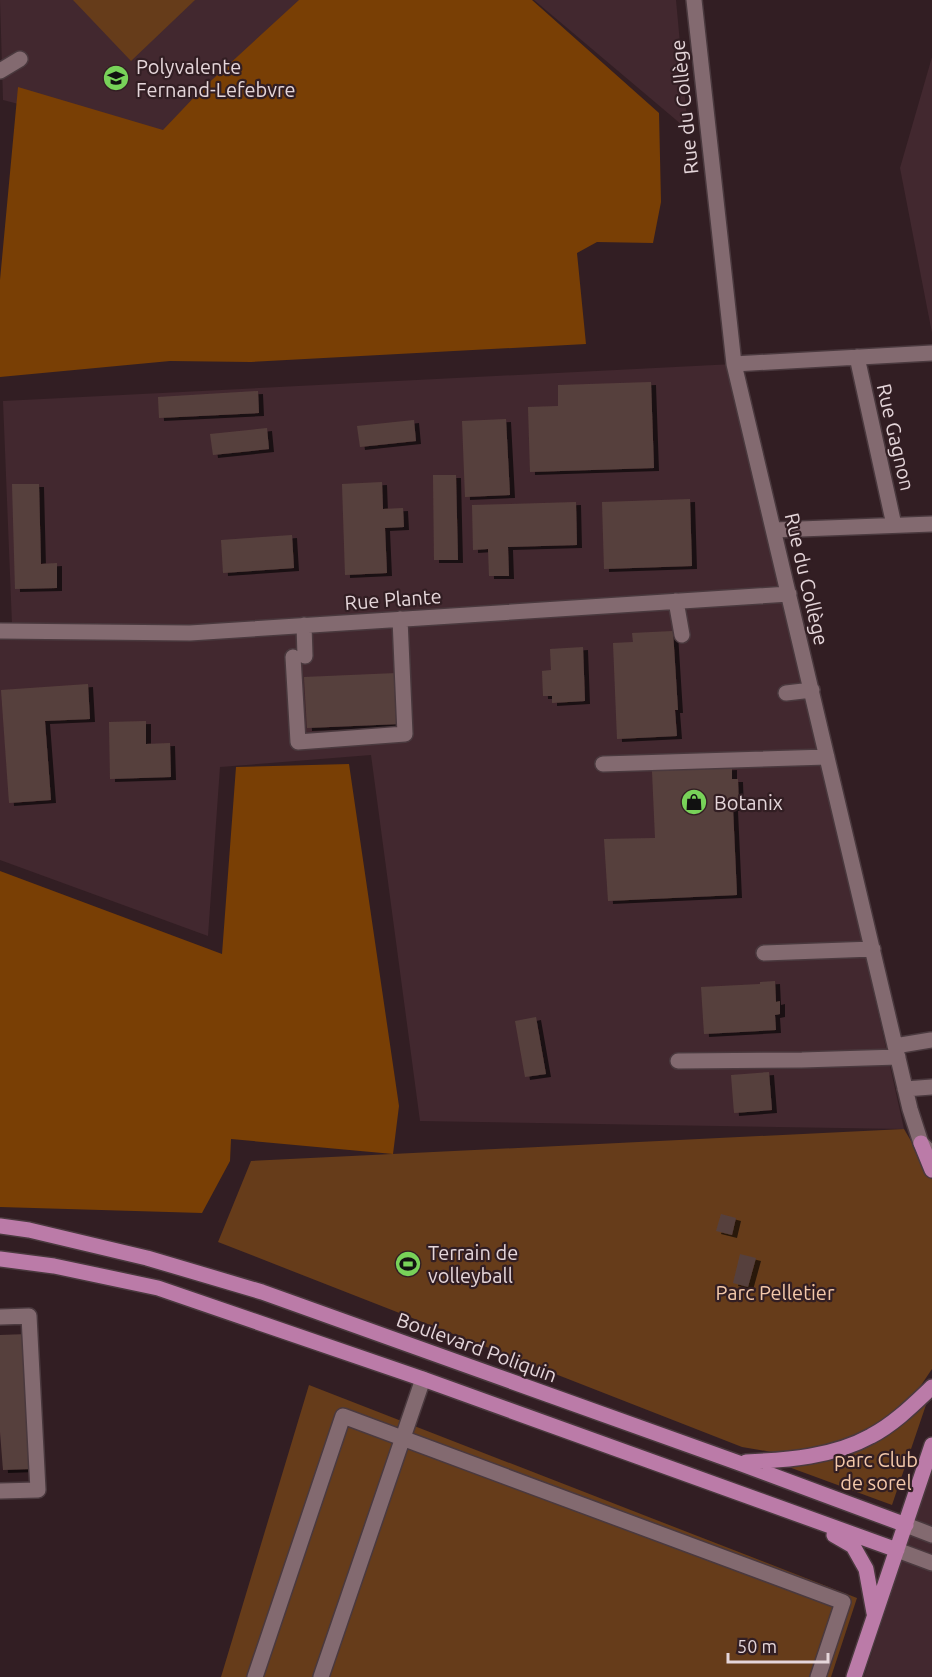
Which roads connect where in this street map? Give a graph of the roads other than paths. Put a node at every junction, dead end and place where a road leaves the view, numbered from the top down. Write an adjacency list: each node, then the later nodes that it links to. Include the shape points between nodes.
1 (694, 0): 6 (street, Rue du Collège)
2 (20, 60): 3 (street)
3 (0, 70)
4 (932, 352): 5 (street)
5 (857, 357): 6 (street); 8 (street, Rue Gagnon)
6 (734, 364): 9 (street, Rue du Collège)
7 (932, 524): 8 (street)
8 (894, 525): 9 (street)
9 (774, 530): 10 (street, Rue du Collège)
10 (789, 594): 11 (street, Rue Plante); 16 (street, Rue du Collège)
11 (676, 602): 12 (street, Rue Plante); 15 (street)
12 (400, 619): 13 (street, Rue Plante); 13 (street, via 405,734 298,742 299,657)
13 (304, 625): 14 (street, Rue Plante, via 190,633)
14 (0, 631)
15 (682, 635)
16 (812, 690): 17 (street); 18 (street, Rue du Collège)
17 (786, 693)
18 (827, 757): 19 (street); 20 (street, Rue du Collège)
19 (603, 764)
20 (873, 949): 21 (street); 23 (street, Rue du Collège)
21 (764, 953)
22 (931, 1040): 23 (street)
23 (896, 1052): 24 (street, via 802,1060); 26 (street, Rue du Collège)
24 (678, 1061)
25 (932, 1087): 26 (street)
26 (905, 1089): 27 (street, Rue du Collège)
27 (921, 1143): 28 (street, Rue du Collège); 29 (main road)
28 (932, 1154)
29 (932, 1170)
30 (0, 1226): 37 (main road, Boulevard Poliquin, via 147,1258 262,1292)
31 (0, 1259): 33 (main road, via 158,1288)
32 (0, 1317): 38 (street, via 29,1316 38,1490)
33 (423, 1379): 35 (street); 39 (main road)
34 (932, 1388): 37 (main road, via 871,1437 798,1459)
35 (403, 1439): 45 (street, via 343,1416); 46 (street); 47 (street, via 843,1602)
36 (931, 1451): 40 (main road)
37 (739, 1463): 40 (main road, Boulevard Poliquin)
38 (0, 1491)
39 (797, 1514): 42 (main road); 44 (main road, via 852,1546 866,1569)
40 (906, 1525): 41 (street, Boulevard Poliquin); 42 (main road)
41 (932, 1535)
42 (897, 1550): 43 (street); 44 (main road)
43 (932, 1563)
44 (874, 1614): 48 (main road)
45 (255, 1677)
46 (321, 1677)
47 (818, 1677)
48 (854, 1677)

